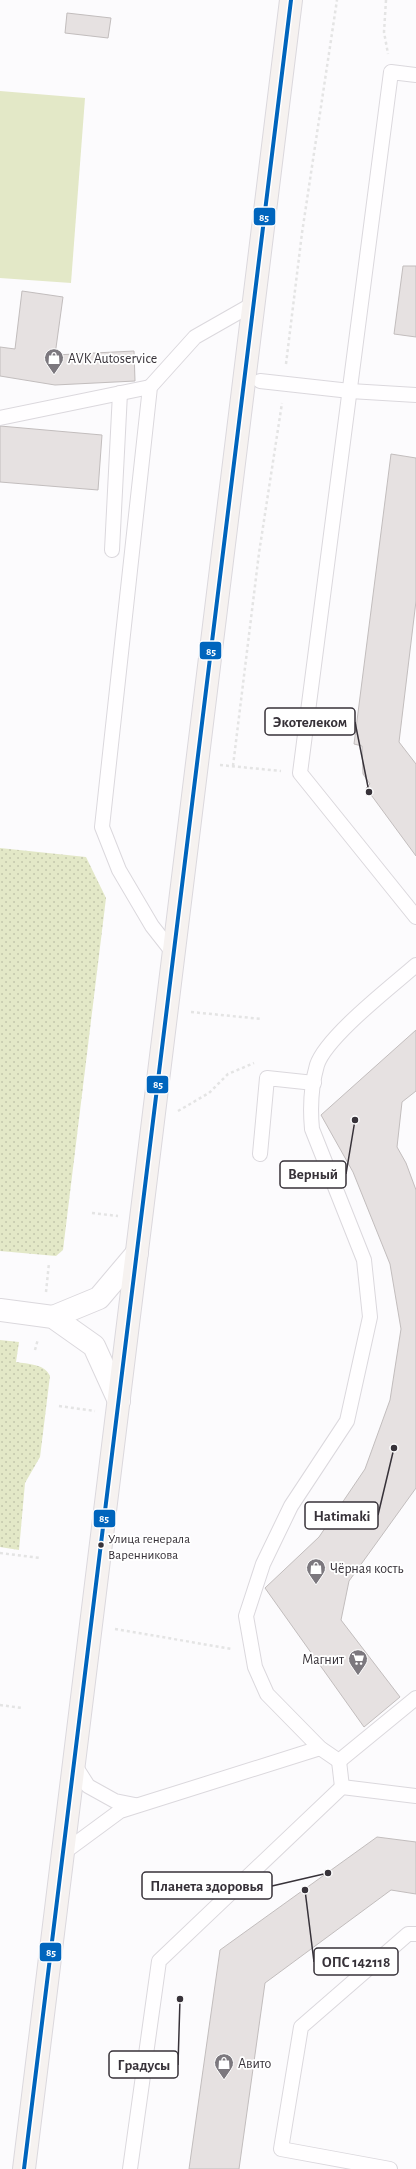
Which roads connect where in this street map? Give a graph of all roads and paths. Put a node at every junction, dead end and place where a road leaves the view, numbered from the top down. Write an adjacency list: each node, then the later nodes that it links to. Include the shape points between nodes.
1 (291, 0): 5 (main road)
2 (386, 0): 3 (path, via 384,32)
3 (391, 72): 4 (lane); 9 (lane)
4 (416, 75)
5 (253, 304): 6 (main road); 8 (lane, via 195,337)
6 (247, 359): 7 (lane); 12 (main road)
7 (260, 381): 9 (lane); 12 (lane)
8 (150, 387): 10 (lane); 18 (lane, via 102,827 119,870 152,926)
9 (350, 392): 11 (lane); 16 (lane)
10 (120, 393): 13 (lane); 14 (lane)
11 (416, 395)
12 (241, 404): 18 (main road)
13 (0, 418)
14 (112, 550)
15 (216, 764): 16 (path)
16 (300, 773): 17 (lane)
17 (416, 917)
18 (174, 954): 26 (main road)
19 (416, 965): 23 (lane, via 335,1037 317,1064)
20 (184, 1011): 21 (path)
21 (262, 1020)
22 (257, 1063): 24 (path, via 250,1063 228,1074 209,1093)
23 (314, 1083): 25 (lane, via 267,1078); 33 (lane, via 310,1107 312,1130 364,1260 370,1317 347,1420 291,1506 263,1564 246,1616)
24 (177, 1112)
25 (260, 1154)
26 (137, 1253): 28 (street, via 100,1298); 29 (main road)
27 (0, 1310): 28 (street)
28 (53, 1317): 29 (street, via 94,1346)
29 (119, 1401): 39 (main road)
30 (0, 1553): 31 (path)
31 (40, 1558)
32 (107, 1628): 33 (path)
33 (252, 1652): 37 (lane, via 255,1667 267,1694)
34 (416, 1698): 38 (lane)
35 (0, 1705): 36 (path)
36 (22, 1708)
37 (320, 1748): 38 (lane); 42 (lane)
38 (339, 1761): 40 (lane)
39 (74, 1764): 42 (lane, via 88,1786 115,1801); 43 (main road)
40 (342, 1787): 41 (lane); 46 (lane, via 159,1961)
41 (416, 1796)
42 (135, 1805): 43 (lane, via 120,1811)
43 (63, 1853): 45 (main road)
44 (416, 1934): 47 (lane, via 408,1934 301,2027 281,2149)
45 (24, 2169)
46 (130, 2169)
47 (390, 2169)

